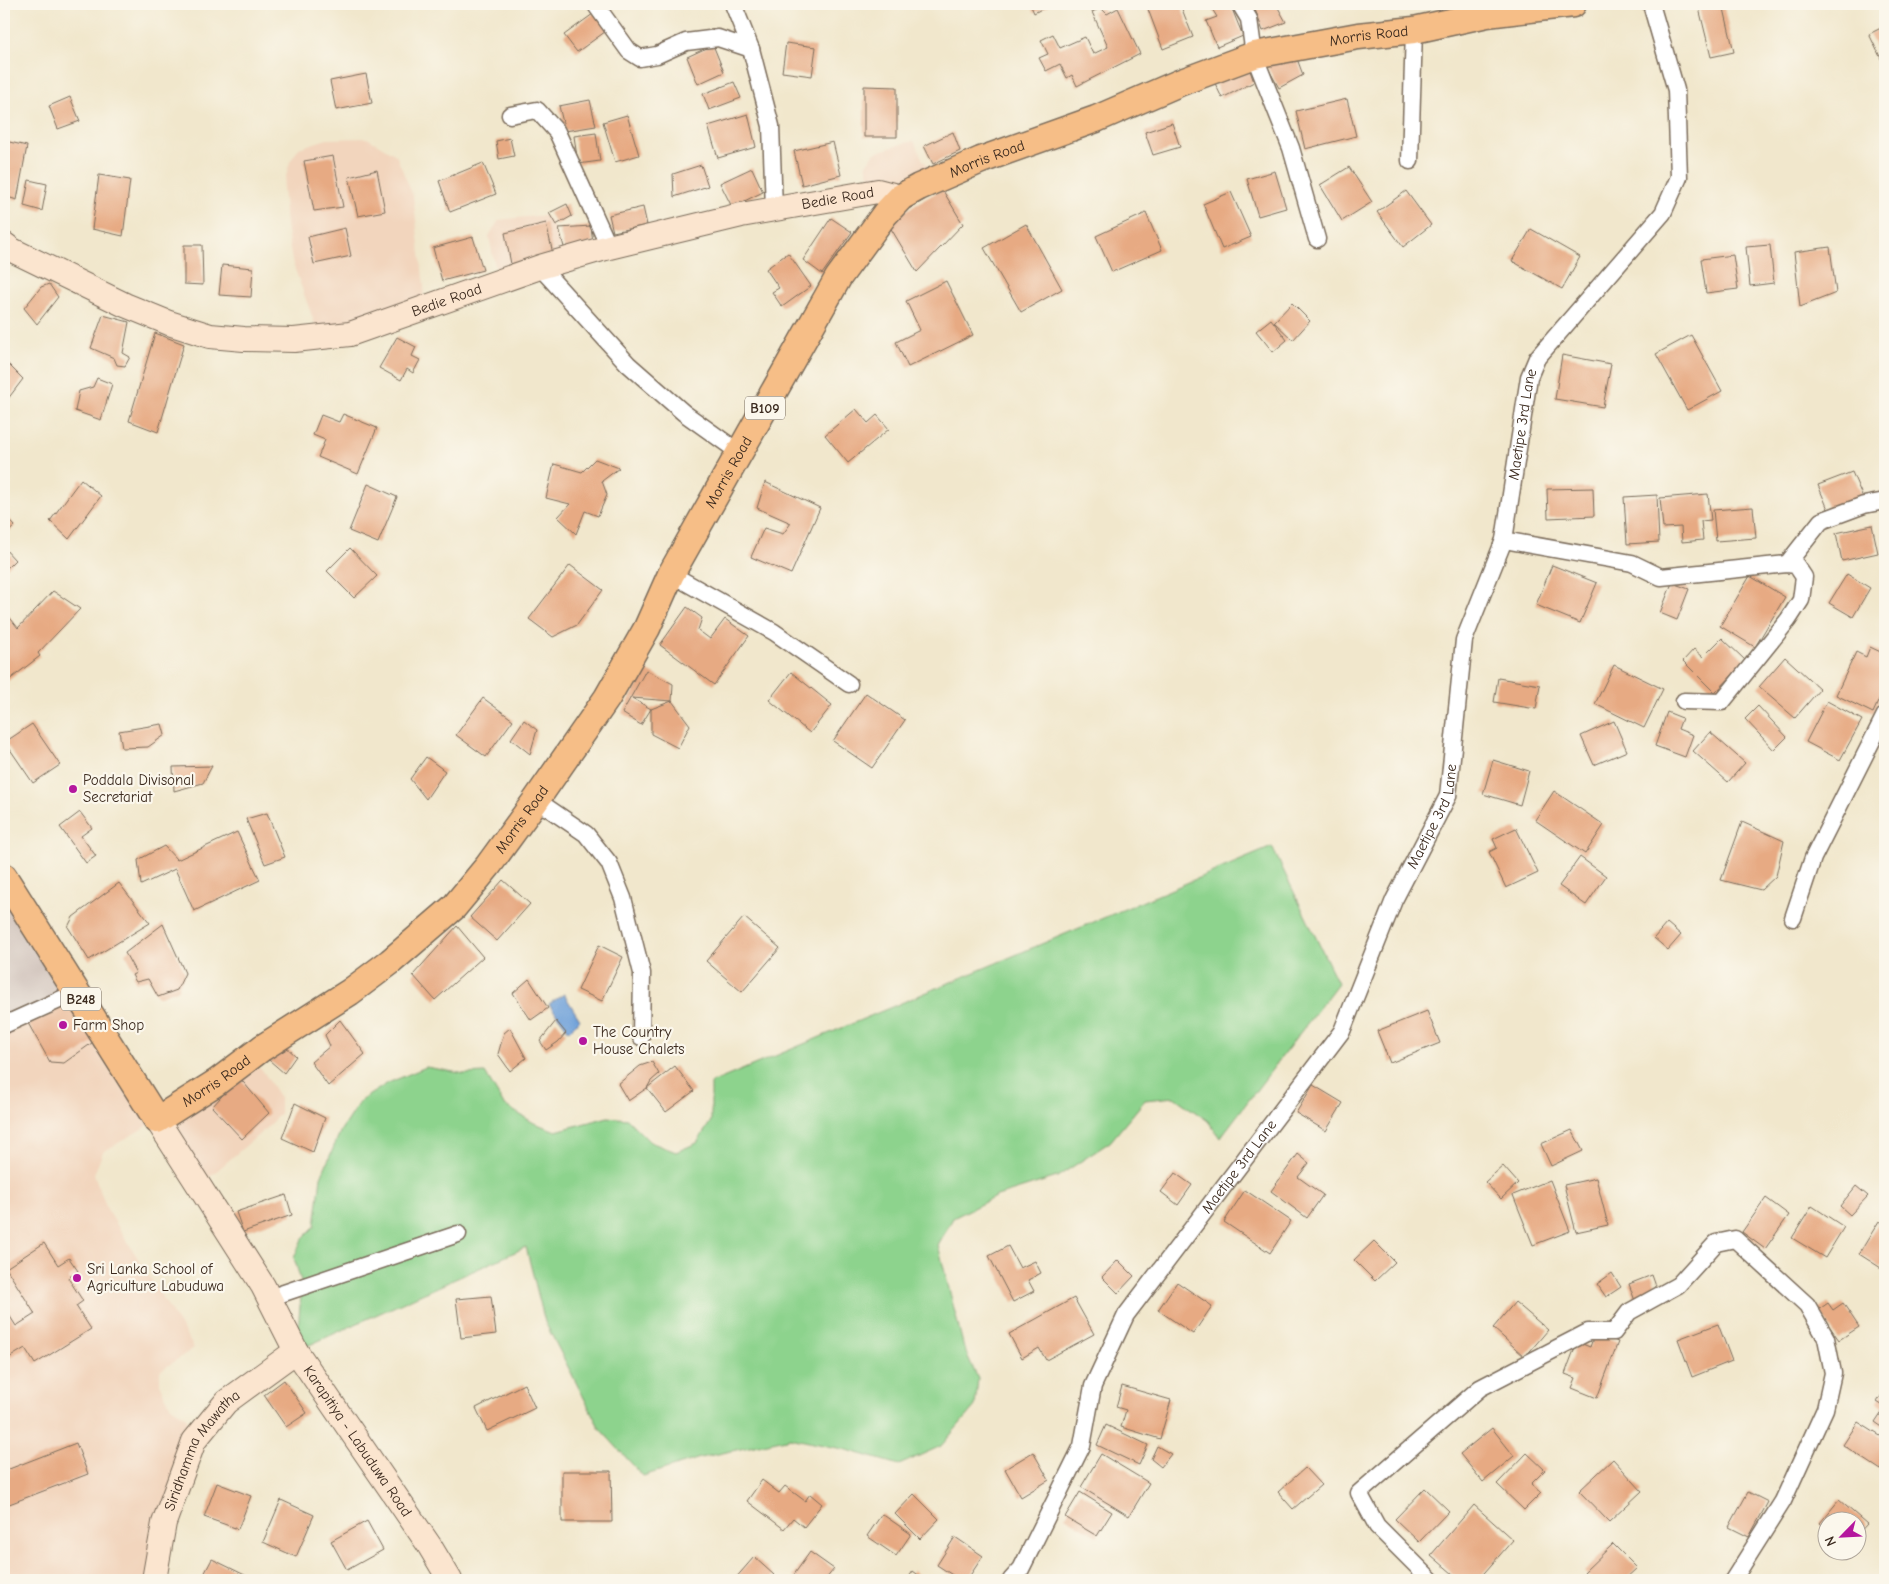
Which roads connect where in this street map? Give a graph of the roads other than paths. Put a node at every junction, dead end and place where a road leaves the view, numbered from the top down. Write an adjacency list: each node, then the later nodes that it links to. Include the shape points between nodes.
1 (595, 4): 7 (street, via 629,52 640,58 686,42 718,38)
2 (733, 4): 7 (street)
3 (1240, 4): 8 (street, via 1250,19)
4 (1573, 4): 6 (main road, Morris Road / B109, via 1487,14)
5 (1651, 4): 19 (street, Maetipe 3rd Lane, via 1676,90 1680,177 1663,213 1537,358 1529,377)
6 (1414, 30): 8 (main road, Morris Road / B109, via 1358,36); 10 (street)
7 (751, 49): 12 (street, via 771,126)
8 (1254, 55): 11 (main road, Morris Road / B109, via 1096,120 981,160); 13 (street, via 1291,148)
9 (510, 115): 15 (street, via 537,110 557,132)
10 (1410, 161)
11 (901, 197): 12 (street, Bedie Road, via 878,191); 17 (main road, Morris Road / B109, via 838,278)
12 (774, 209): 15 (street, Bedie Road)
13 (1317, 239)
14 (4, 244): 16 (street, Bedie Road, via 125,305 210,336 244,339 294,340 350,334)
15 (609, 247): 16 (street, Bedie Road)
16 (540, 267): 17 (street, via 628,364 684,413)
17 (740, 453): 21 (main road, Morris Road / B109)
18 (1885, 501): 20 (street, via 1821,521)
19 (1504, 540): 20 (street, via 1632,563 1661,577); 37 (street, Maetipe 3rd Lane, via 1464,640 1448,796 1394,900 1342,1031 1126,1315 1093,1386 1082,1446 1020,1569)
20 (1787, 564): 23 (street, via 1796,565 1804,577 1801,600 1788,620 1722,702)
21 (672, 574): 22 (street, via 774,632); 25 (main road, Morris Road / B109, via 607,698)
22 (849, 684)
23 (1684, 701)
24 (1885, 715): 27 (street, via 1813,858)
25 (534, 803): 30 (street, via 548,808 586,834 609,863 623,898 642,973); 31 (main road, Morris Road / B109, via 454,906 390,962)
26 (4, 878): 28 (main road, B248)
27 (1793, 918)
28 (77, 992): 29 (street); 31 (main road, B248)
29 (4, 1024)
30 (641, 1037)
31 (157, 1120): 33 (street, Karapitiya - Labuduwa Road)
32 (458, 1234): 33 (street)
33 (269, 1298): 34 (street, Karapitiya - Labuduwa Road)
34 (296, 1352): 35 (street, Siridhamma Mawatha, via 226,1402 194,1441 164,1523); 36 (street, Karapitiya - Labuduwa Road)
35 (154, 1580)
36 (450, 1580)
37 (1011, 1580)
38 (1431, 1580): 39 (street, via 1377,1526 1359,1493 1480,1388 1588,1332 1614,1332 1628,1312 1678,1285 1716,1243 1735,1240 1807,1305 1826,1338 1833,1373 1825,1409 1783,1502)
39 (1733, 1580)

